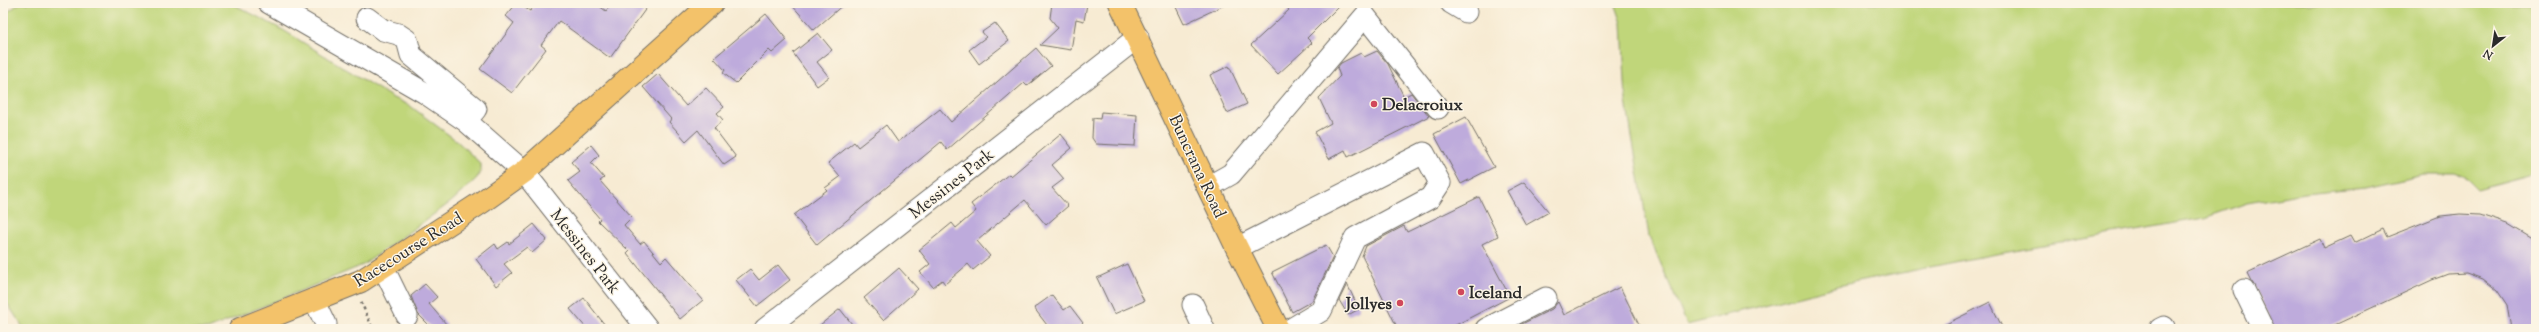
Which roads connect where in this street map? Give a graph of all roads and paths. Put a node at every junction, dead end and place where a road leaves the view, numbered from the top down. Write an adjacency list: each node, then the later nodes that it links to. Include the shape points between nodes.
1 (712, 3): 8 (main road, Racecourse Road)
2 (1120, 3): 5 (main road, Buncrana Road)
3 (283, 6): 7 (street)
4 (367, 18): 7 (street, via 383,30 398,34 407,40 411,55 476,109)
5 (1138, 37): 9 (main road, Buncrana Road); 22 (street, Messines Park)
6 (1438, 108): 9 (street, via 1365,16 1231,174)
7 (466, 121): 8 (street)
8 (524, 172): 11 (main road, Racecourse Road); 21 (street, Messines Park)
9 (1208, 187): 10 (main road, Buncrana Road)
10 (1237, 248): 24 (main road, Buncrana Road); 25 (street, via 1424,153 1440,183 1430,198 1355,238 1321,312)
11 (383, 266): 15 (main road, Racecourse Road, via 361,281); 17 (street)
12 (2244, 290): 27 (street)
13 (359, 296): 20 (path)
14 (1546, 298): 26 (street)
15 (314, 300): 18 (street); 19 (main road, Racecourse Road)
16 (1193, 305): 23 (street)
17 (407, 316)
18 (326, 324)
19 (240, 329)
20 (373, 329)
21 (648, 329)
22 (766, 329)
23 (1204, 329)
24 (1278, 329)
25 (1291, 329)
26 (1486, 329)
27 (2263, 329)

